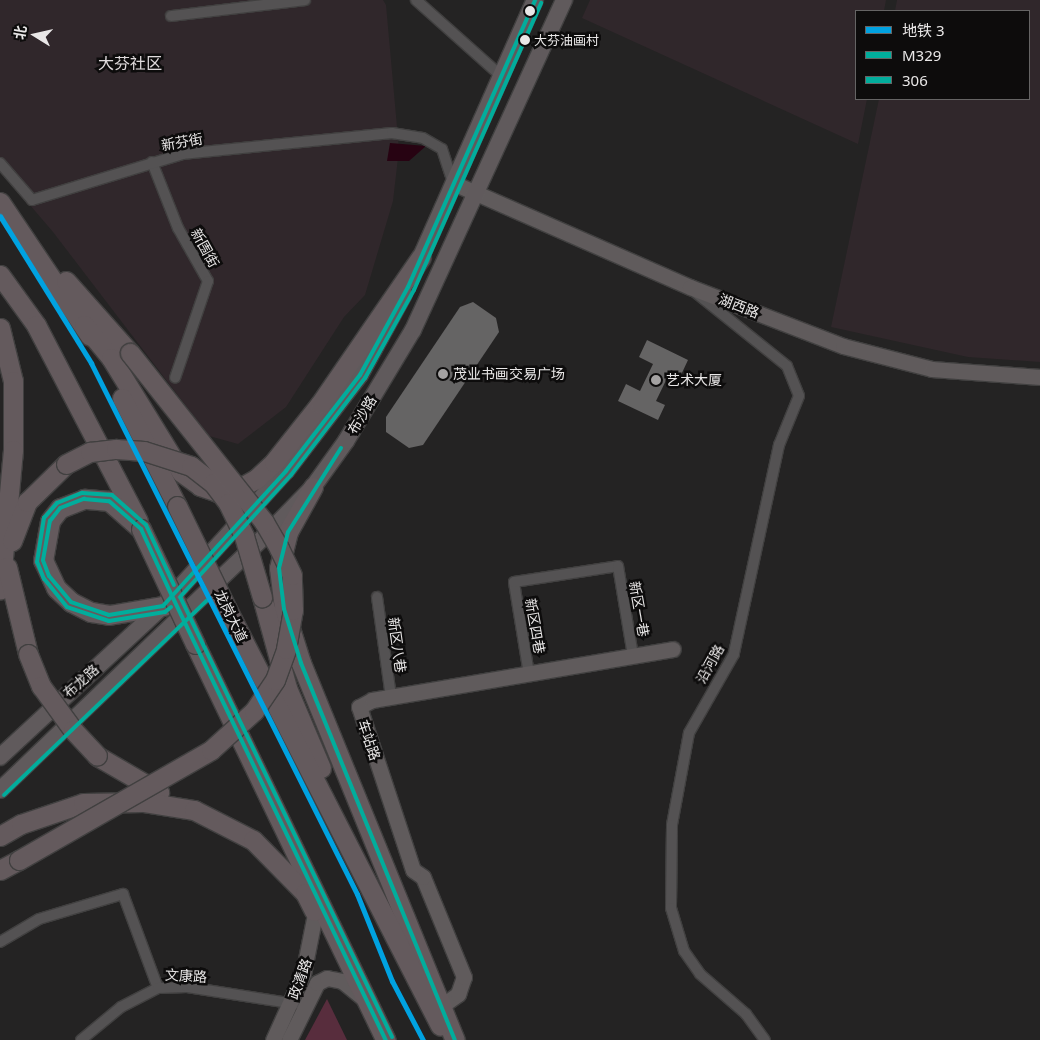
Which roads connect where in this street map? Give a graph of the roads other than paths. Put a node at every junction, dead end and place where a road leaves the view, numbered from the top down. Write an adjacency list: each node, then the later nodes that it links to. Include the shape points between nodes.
1 (305, 0): 5 (street)
2 (416, 0): 6 (street)
3 (535, 0): 6 (main road, 布沙路)
4 (564, 0): 10 (main road, 布沙路)
5 (171, 16)
6 (501, 76): 9 (main road, 布沙路)
7 (152, 162): 8 (street, 新芬街, via 32,200); 9 (street, 新芬街, via 182,154 392,133 423,138 442,149); 19 (street, 新围街, via 178,228 208,281)
8 (0, 163)
9 (453, 184): 10 (street, 湖西路); 13 (main road, 布沙路)
10 (478, 194): 15 (street, 湖西路); 20 (main road, 布沙路, via 413,330 346,441)
11 (0, 202): 12 (highway, 龙岗大道)
12 (23, 233): 16 (highway, 龙岗大道); 35 (highway, bridge, via 130,352 264,522 292,575 293,610 286,649 275,680 254,711 211,750)
13 (421, 257): 16 (highway, via 320,404 274,462 256,479 236,490 217,492 200,486 181,472 111,358); 26 (main road, 布沙路, via 360,375 286,471)
14 (0, 275): 21 (highway, via 50,350)
15 (690, 288): 18 (street, 湖西路, via 843,346 932,369); 49 (street, 沿河路, via 786,366 799,396 779,445 734,654 688,733 678,775 671,834 671,908 684,951 700,974 746,1014)
16 (84, 326): 47 (highway, 龙岗大道, bridge)
17 (0, 328): 22 (highway, via 13,381)
18 (1040, 377)
19 (175, 378)
20 (312, 487): 32 (main road, 布沙路); 41 (highway, via 288,532 279,568 284,609 301,663)
21 (141, 529): 26 (highway, via 109,501 84,499 60,508 50,521 43,560 56,588 71,602 91,612 109,615); 38 (highway, bridge)
22 (5, 559): 24 (highway); 33 (highway, bridge, via 28,654 42,686 72,730 97,756); 41 (highway, bridge, via 27,502 66,464 90,452 116,449 144,451 191,466 213,483 228,503 244,536 288,688 316,758)
23 (514, 582): 28 (street, 新区一巷, via 618,566); 29 (street, 新区四巷)
24 (0, 589)
25 (377, 597): 30 (street, 新区八巷)
26 (163, 606): 31 (main road, 布龙路)
27 (673, 649): 28 (street, 车站路)
28 (633, 656): 29 (street, 车站路)
29 (529, 674): 30 (street, 车站路)
30 (391, 697): 41 (street, 车站路, via 363,702 360,713 413,870 423,877 464,977 458,994)
31 (0, 757)
32 (0, 790)
33 (194, 810): 34 (highway, via 144,802 82,803 22,824); 36 (highway, via 253,840 305,893)
34 (0, 836)
35 (0, 870)
36 (315, 914): 38 (highway); 42 (street, 政清路)
37 (0, 942): 39 (street, via 39,919 123,894)
38 (350, 959): 40 (highway)
39 (158, 988): 42 (street, 文康路, via 187,987); 43 (street, 文康路, via 121,1007)
40 (370, 1003): 42 (street, 政清路, via 342,981 327,978 317,983); 46 (highway)
41 (443, 1005): 48 (highway)
42 (298, 1006): 44 (street, 政清路); 45 (street, 政清路)
43 (81, 1040)
44 (273, 1040)
45 (290, 1040)
46 (386, 1040)
47 (447, 1040)
48 (455, 1040)
49 (765, 1040)

